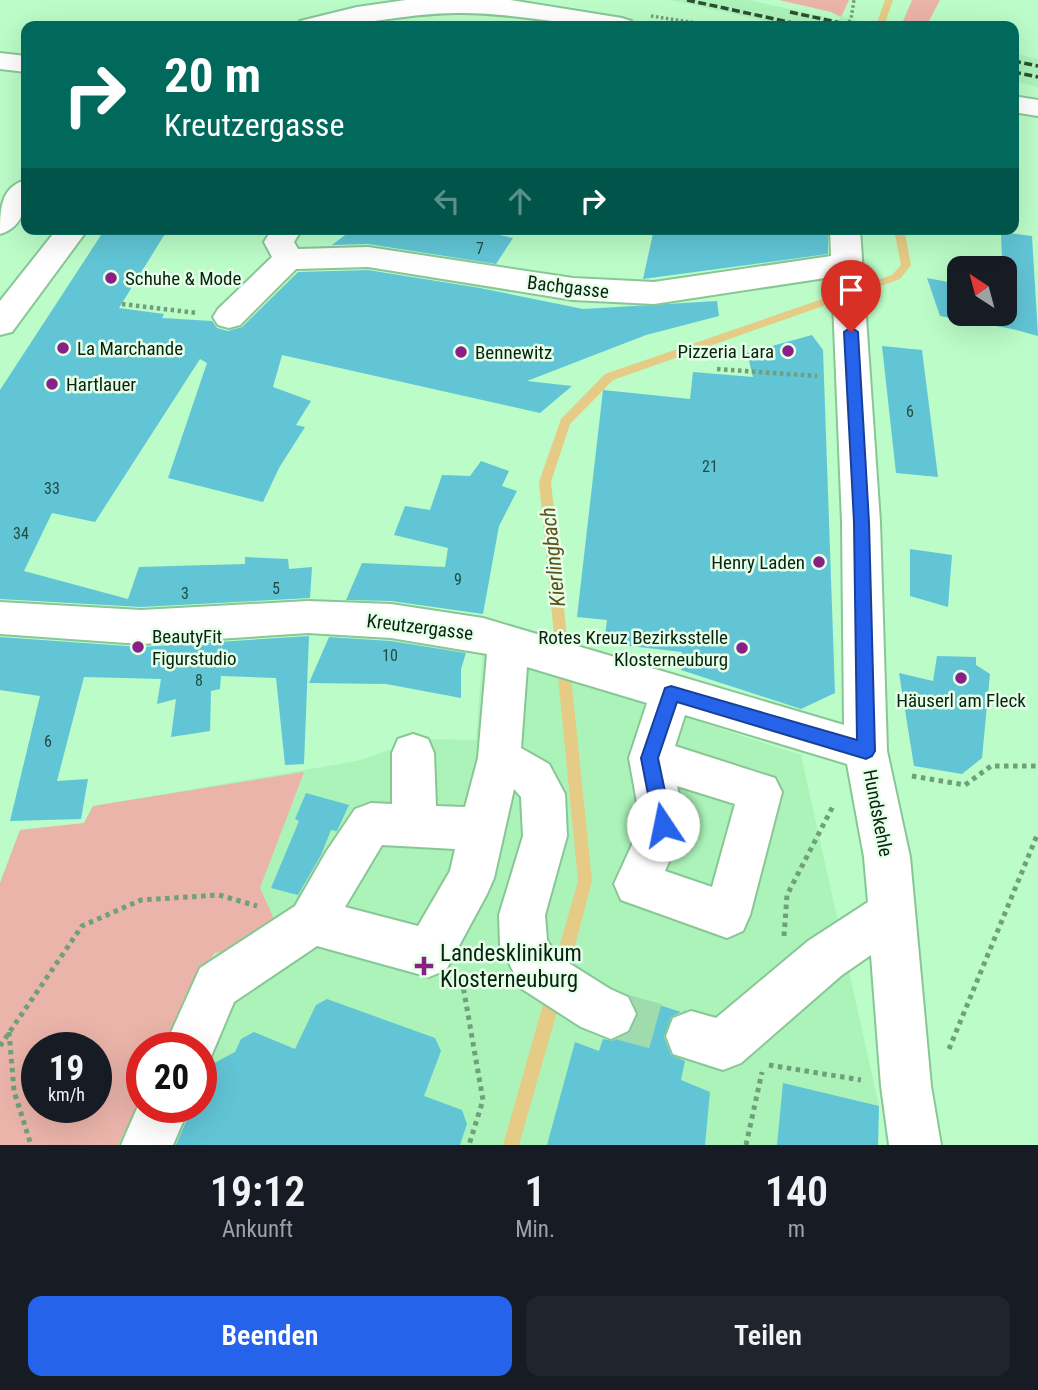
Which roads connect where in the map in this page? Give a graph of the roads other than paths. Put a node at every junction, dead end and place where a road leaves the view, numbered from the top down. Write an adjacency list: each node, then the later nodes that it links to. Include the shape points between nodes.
1 (337, 0): 2 (street)
2 (382, 13): 3 (street); 4 (street, via 497,6)
3 (337, 21)
4 (591, 21)
5 (0, 61): 6 (street)
6 (21, 63)
7 (1019, 105): 8 (street)
8 (1038, 108)
9 (21, 196): 10 (street)
10 (0, 224)
11 (67, 235): 15 (street)
12 (845, 235): 14 (street, Hundskehle)
13 (288, 244): 14 (street, Bachgasse, via 573,289 654,293); 16 (street)
14 (848, 283): 23 (street, Hundskehle)
15 (12, 289): 17 (street)
16 (229, 317)
17 (0, 324)
18 (0, 618): 19 (street, Kreutzergasse, via 141,627 308,617 391,621 483,635)
19 (522, 648): 20 (street, Kreutzergasse); 24 (street)
20 (671, 693): 22 (street); 23 (street, Kreutzergasse)
21 (413, 752): 25 (street)
22 (650, 758)
23 (868, 763): 27 (street, Hundskehle, via 887,857)
24 (516, 768): 26 (street); 29 (street, via 543,794 545,836 522,915 524,945 539,972)
25 (414, 826): 26 (street); 28 (street, via 371,824)
26 (481, 829): 28 (street, via 471,878 429,953)
27 (892, 913): 31 (street, via 825,958 723,1045); 34 (street, Hundskehle)
28 (312, 922): 30 (street, via 217,985)
29 (605, 1012)
30 (196, 1032)
31 (691, 1036)
32 (157, 1123): 33 (street)
33 (147, 1145)
34 (915, 1145)

